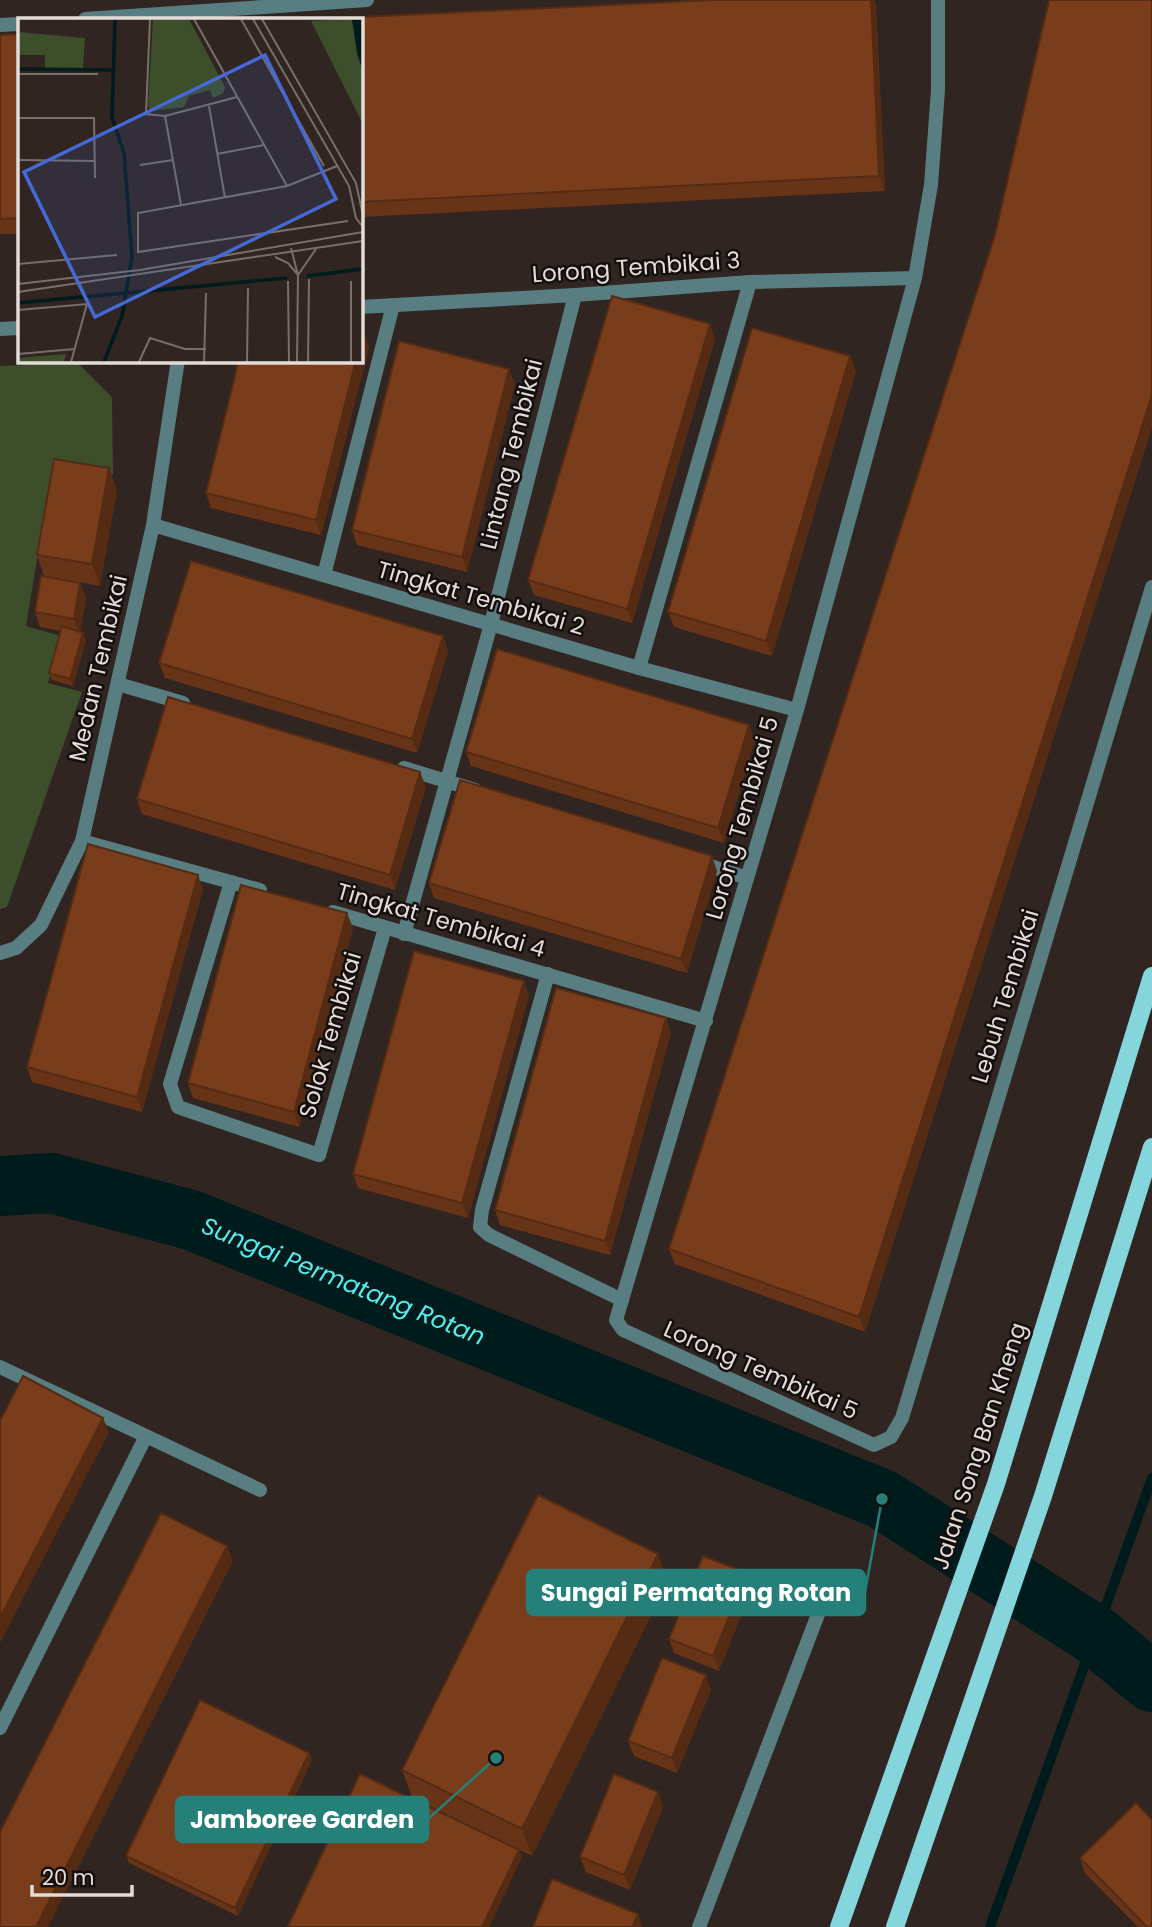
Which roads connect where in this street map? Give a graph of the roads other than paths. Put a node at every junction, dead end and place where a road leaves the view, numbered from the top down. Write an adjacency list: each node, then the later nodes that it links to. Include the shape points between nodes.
1 (367, 0): 3 (street)
2 (938, 0): 6 (street, Lorong Tembikai 5, via 931,185)
3 (100, 18)
4 (18, 24): 5 (street)
5 (0, 25)
6 (915, 278): 7 (street, Lorong Tembikai 3); 21 (street, Lorong Tembikai 5)
7 (750, 282): 8 (street, Lorong Tembikai 3); 18 (street)
8 (575, 295): 9 (street, Lorong Tembikai 3); 17 (street, Lintang Tembikai)
9 (393, 305): 10 (street, Lorong Tembikai 3); 15 (street)
10 (362, 307)
11 (18, 328): 12 (street)
12 (0, 329)
13 (178, 362): 14 (street, Medan Tembikai)
14 (153, 525): 15 (street, Tingkat Tembikai 2); 19 (street, Medan Tembikai)
15 (324, 575): 17 (street, Tingkat Tembikai 2)
16 (1152, 586): 40 (street, Lebuh Tembikai)
17 (491, 624): 18 (street, Tingkat Tembikai 2); 23 (street, Lintang Tembikai)
18 (639, 668): 21 (street, Tingkat Tembikai 2)
19 (118, 684): 20 (street); 25 (street, Medan Tembikai)
20 (197, 707)
21 (797, 710): 27 (street, Lorong Tembikai 5)
22 (395, 765): 23 (street)
23 (448, 781): 24 (street); 32 (street, Lintang Tembikai)
24 (487, 794)
25 (82, 841): 28 (street); 33 (street, Medan Tembikai, via 41,925 16,948)
26 (682, 857): 27 (street)
27 (747, 878): 36 (street, Lorong Tembikai 5)
28 (232, 882): 29 (street); 31 (street, Solok Tembikai, via 170,1084 178,1107 319,1155)
29 (270, 894)
30 (321, 909): 31 (street, Tingkat Tembikai 4)
31 (385, 928): 32 (street, Tingkat Tembikai 4)
32 (404, 934): 34 (street, Tingkat Tembikai 4)
33 (0, 953)
34 (548, 974): 36 (street, Tingkat Tembikai 4); 38 (street, via 480,1227)
35 (1152, 976): 46 (main road, Jalan Song Ban Kheng, via 996,1484)
36 (706, 1021): 38 (street, Lorong Tembikai 5)
37 (1152, 1147): 47 (main road, via 1043,1496)
38 (622, 1300): 40 (street, Lorong Tembikai 5, via 617,1320 636,1338 874,1446 891,1437)
39 (2, 1373): 41 (street)
40 (902, 1418)
41 (146, 1436): 42 (street); 44 (street)
42 (260, 1490)
43 (828, 1588): 45 (street)
44 (0, 1728)
45 (699, 1927)
46 (839, 1927)
47 (895, 1927)

